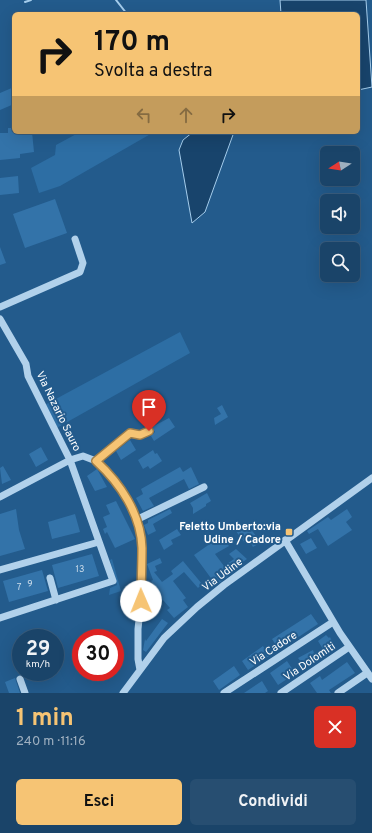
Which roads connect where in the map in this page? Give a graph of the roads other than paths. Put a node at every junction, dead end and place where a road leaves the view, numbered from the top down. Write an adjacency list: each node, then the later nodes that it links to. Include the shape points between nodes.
1 (75, 239): 2 (street, via 84,263 80,272)
2 (0, 307)
3 (0, 319): 5 (street, Via Nazario Sauro, via 26,364 28,376)
4 (149, 431): 6 (street, via 140,435 130,433)
5 (70, 460): 6 (street, Via Nazario Sauro, via 83,456); 9 (street); 12 (street)
6 (96, 461): 10 (street, via 120,488)
7 (372, 478): 11 (street, Via Udine)
8 (204, 487): 10 (street)
9 (0, 496)
10 (136, 520): 19 (street, via 142,548 138,644)
11 (285, 540): 17 (street); 19 (street, Via Udine, via 196,607 164,638)
12 (99, 542): 13 (street); 15 (street, via 113,581)
13 (0, 570)
14 (50, 578): 15 (street)
15 (56, 600): 16 (street)
16 (0, 618)
17 (333, 622): 18 (street); 25 (street, Via Cadore)
18 (349, 647): 20 (street); 26 (street, Via Dolomiti)
19 (140, 670): 24 (street, Via Udine)
20 (367, 673): 21 (street); 27 (street)
21 (372, 679)
22 (21, 681): 23 (street)
23 (25, 693)
24 (123, 693)
25 (224, 693)
26 (281, 693)
27 (338, 693)

